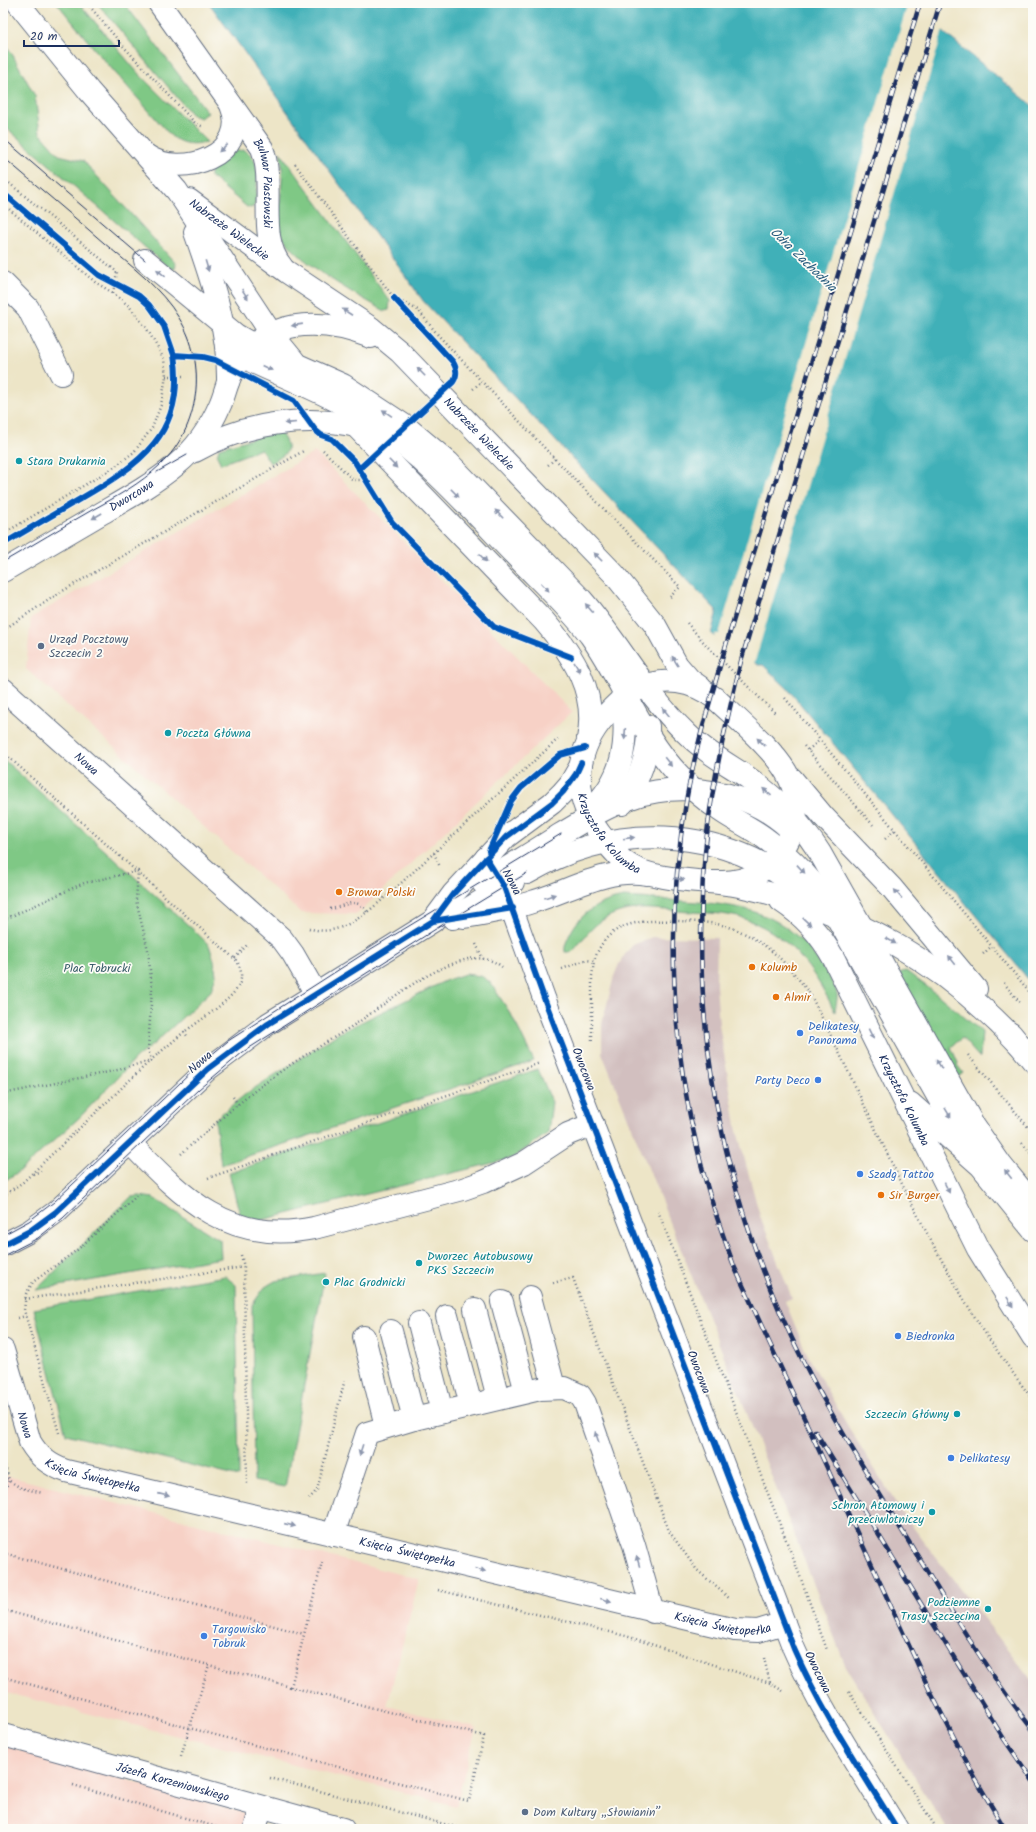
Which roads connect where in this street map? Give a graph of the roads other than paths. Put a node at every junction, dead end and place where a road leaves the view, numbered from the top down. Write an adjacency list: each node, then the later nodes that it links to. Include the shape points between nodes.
1 (18, 3): 4 (street, Nabrzeże Wieleckie, via 76,76)
2 (159, 3): 3 (street, Bulwar Piastowski)
3 (228, 100): 4 (street, Bulwar Piastowski, one-way to 4, via 235,121 234,135 215,155 197,162 173,164 158,161); 6 (street, Bulwar Piastowski, via 257,139 265,156 269,180 269,241 274,256)
4 (140, 149): 5 (street, Nabrzeże Wieleckie)
5 (177, 191): 6 (street, Nabrzeże Wieleckie); 8 (street, one-way to 8, via 202,251); 9 (street, Nabrzeże Wieleckie, one-way to 9)
6 (287, 272): 10 (street, Nabrzeże Wieleckie, one-way to 6, via 359,320)
7 (3, 283): 12 (street, via 28,308)
8 (222, 325): 9 (street); 9 (street, one-way to 9, via 140,265 204,329)
9 (248, 345): 10 (street, one-way to 9, via 380,340 325,324 293,326); 11 (street, Nabrzeże Wieleckie); 13 (street, one-way to 13); 16 (street, Dworcowa, via 233,371 208,430)
10 (400, 352): 21 (street, Nabrzeże Wieleckie, one-way to 10, via 677,665 656,625 614,574)
11 (297, 364): 13 (street, Nabrzeże Wieleckie); 17 (street, one-way to 11, via 432,447 389,414 343,386)
12 (61, 374)
13 (326, 395): 14 (street, Nabrzeże Wieleckie); 15 (street, via 358,413)
14 (356, 426): 15 (street, Nabrzeże Wieleckie); 16 (street, one-way to 16, via 312,422 265,426 227,436)
15 (386, 444): 17 (street, via 414,446 439,461); 19 (street, one-way to 19, via 437,475); 24 (street, Nabrzeże Wieleckie, one-way to 24, via 562,643 581,674 588,693 590,722)
16 (187, 455): 18 (street, Dworcowa, one-way to 18, via 150,485)
17 (479, 494): 19 (street, one-way to 17, via 581,599)
18 (3, 571)
19 (610, 650): 22 (street)
20 (3, 689): 39 (street, Nowa, via 278,936 289,949)
21 (702, 689): 22 (street, Krzysztofa Kolumba, via 688,683 673,681); 25 (street, Krzysztofa Kolumba, one-way to 21, via 775,756 722,704)
22 (634, 692): 23 (street, via 646,705); 24 (street, Krzysztofa Kolumba, via 600,722); 28 (street, one-way to 28, via 620,763); 29 (street, one-way to 22, via 764,789 710,754 686,734 664,710)
23 (648, 733): 26 (street, one-way to 26, via 666,760); 27 (street, via 644,763)
24 (583, 756): 28 (street, Krzysztofa Kolumba, via 580,785); 31 (street, Nowa, via 570,784 557,798 506,837)
25 (786, 772): 29 (street, Krzysztofa Kolumba, via 795,797); 40 (street, Krzysztofa Kolumba, one-way to 25, via 932,934)
26 (693, 789): 27 (street, via 664,790); 29 (street, via 718,792 745,801); 30 (street, via 719,810 755,832)
27 (626, 799): 28 (street)
28 (594, 825): 30 (street, one-way to 30, via 637,837 684,839); 31 (street, via 561,834); 31 (street, via 527,873); 32 (street, Krzysztofa Kolumba, via 621,859)
29 (794, 825): 30 (street, Krzysztofa Kolumba, via 789,840); 38 (street, via 821,861)
30 (775, 859): 33 (street, Krzysztofa Kolumba, via 745,878); 36 (street, one-way to 36, via 798,886)
31 (495, 873): 35 (street, Nowa); 37 (street, Nowa); 37 (street)
32 (648, 874): 33 (street, Krzysztofa Kolumba, one-way to 33); 35 (street, Nowa, one-way to 32, via 601,877)
33 (711, 882): 34 (street, Krzysztofa Kolumba)
34 (750, 888): 36 (street, Krzysztofa Kolumba, via 788,897); 41 (street, Krzysztofa Kolumba, one-way to 41, via 788,906 805,919 820,936)
35 (513, 908): 37 (street, Nowa); 42 (street, Owocowa)
36 (829, 912): 38 (street, Krzysztofa Kolumba); 44 (street, one-way to 44, via 859,958 945,1109)
37 (443, 916): 39 (street, Nowa)
38 (860, 925): 40 (street, Krzysztofa Kolumba, one-way to 40, via 889,939 941,973 984,1008); 45 (street, one-way to 38, via 974,1126)
39 (316, 994): 43 (street, Nowa, via 228,1052)
40 (1026, 1053)
41 (899, 1090): 44 (street); 55 (street, Krzysztofa Kolumba, one-way to 55, via 978,1249)
42 (593, 1124): 43 (street, via 568,1134 524,1163 483,1182 295,1232 265,1231 235,1225 191,1200 159,1174); 67 (street, Owocowa)
43 (130, 1143): 47 (street, Nowa, via 47,1219)
44 (987, 1173): 46 (street)
45 (1033, 1204)
46 (1033, 1230)
47 (3, 1245)
48 (530, 1297): 57 (street)
49 (502, 1302): 58 (street)
50 (474, 1309): 59 (street)
51 (448, 1316): 60 (street)
52 (419, 1323): 61 (street)
53 (391, 1331): 62 (street)
54 (364, 1337): 63 (street)
55 (1033, 1337)
56 (3, 1350): 64 (street, Nowa, via 26,1431)
57 (554, 1387): 58 (street); 66 (street, one-way to 57, via 634,1545 585,1403 580,1395)
58 (526, 1392): 59 (street)
59 (498, 1398): 60 (street)
60 (471, 1405): 61 (street)
61 (442, 1412): 62 (street)
62 (414, 1419): 63 (street)
63 (386, 1426): 65 (street, one-way to 65, via 367,1433)
64 (36, 1452): 65 (street, Księcia Świętopełka, one-way to 65, via 54,1467 66,1471)
65 (333, 1535): 66 (street, Księcia Świętopełka, one-way to 66)
66 (653, 1612): 67 (street, Księcia Świętopełka, via 735,1630 758,1631)
67 (784, 1623): 72 (street, Owocowa, via 815,1694)
68 (3, 1735): 69 (street, Józefa Korzeniowskiego)
69 (261, 1807): 70 (street); 71 (street, Józefa Korzeniowskiego)
70 (255, 1829)
71 (343, 1829)
72 (897, 1829)

